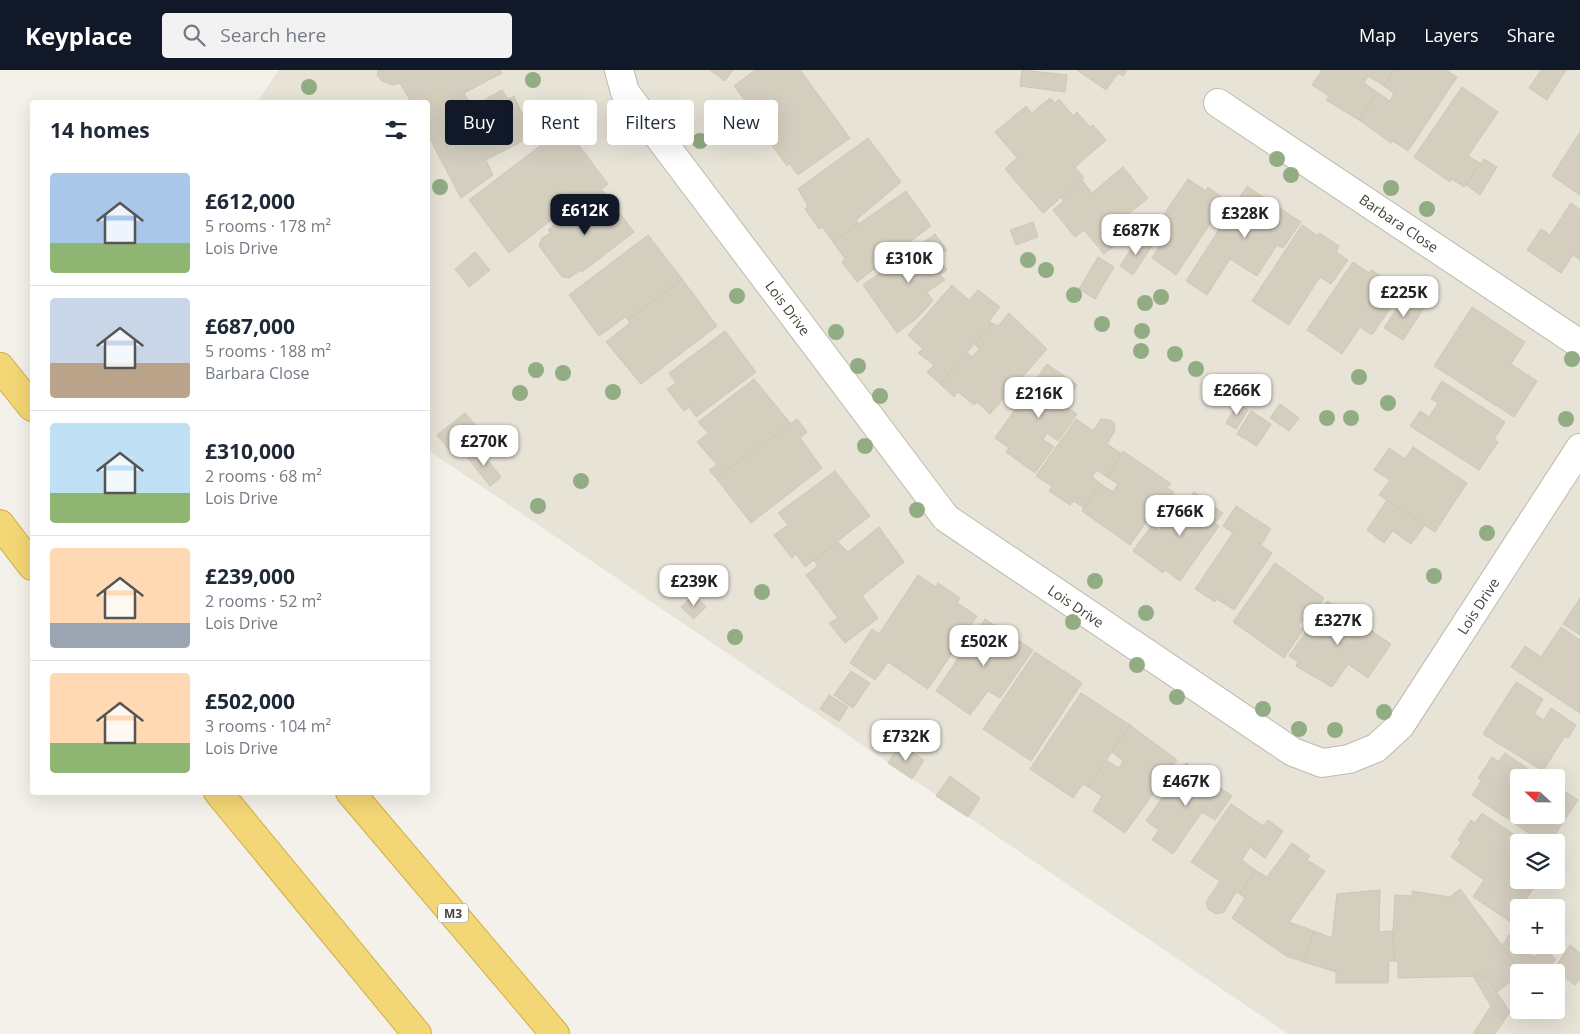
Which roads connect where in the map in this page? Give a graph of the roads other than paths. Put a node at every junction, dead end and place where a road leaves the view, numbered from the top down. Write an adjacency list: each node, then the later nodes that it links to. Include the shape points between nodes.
1 (619, 70): 6 (street, Lois Drive, via 625,92 946,518 1293,752 1322,763 1349,759 1376,748 1400,726)
2 (1218, 103): 3 (street, Barbara Close)
3 (1580, 344)
4 (0, 367): 5 (highway)
5 (30, 404)
6 (1580, 448)
7 (0, 524): 8 (highway)
8 (30, 563)
9 (220, 795): 11 (highway)
10 (353, 795): 12 (highway, M3)
11 (417, 1034)
12 (554, 1034)

